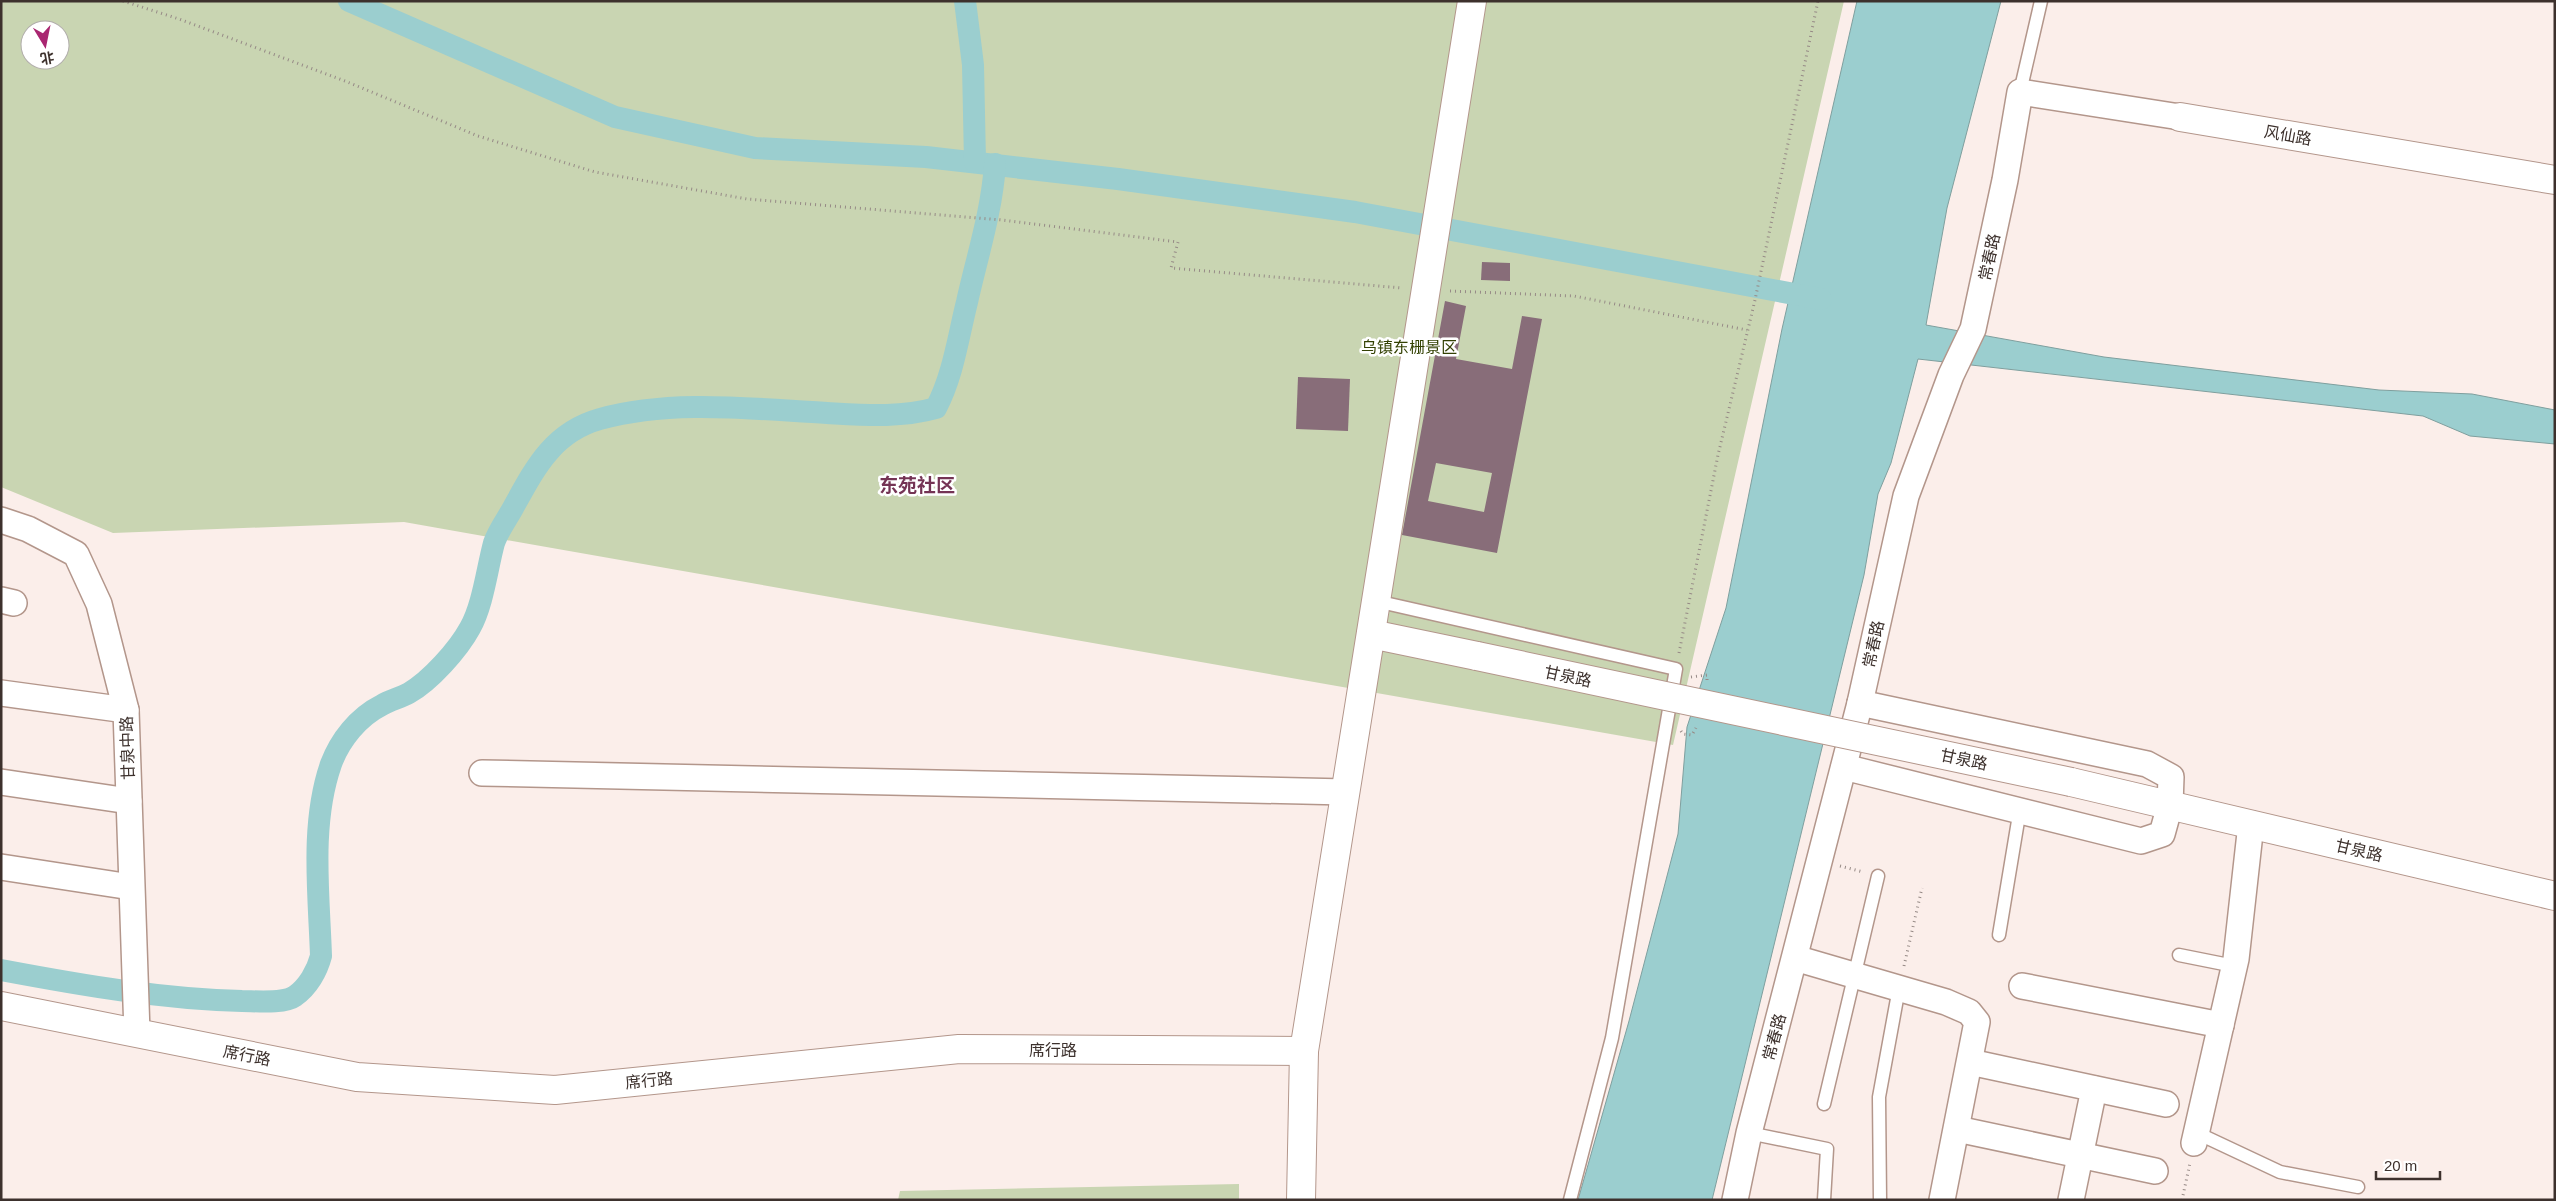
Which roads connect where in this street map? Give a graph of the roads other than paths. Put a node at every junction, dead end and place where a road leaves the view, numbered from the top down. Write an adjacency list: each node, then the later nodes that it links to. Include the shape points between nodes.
1 (1472, 1): 7 (street)
2 (2041, 1): 3 (lane)
3 (2020, 92): 4 (street, 风仙路); 10 (street, 常春路, via 1973,329 1951,375 1906,496)
4 (2180, 117): 5 (street, 风仙路)
5 (2555, 180)
6 (1, 520): 11 (street, 甘泉中路, via 28,529 76,554 98,604)
7 (1376, 601): 8 (street); 46 (lane, via 1676,669 1612,1038)
8 (1371, 634): 15 (street); 17 (street, 甘泉路, bridge)
9 (1, 692): 11 (street)
10 (1860, 703): 12 (street, 常春路); 17 (street, via 2147,764 2171,777)
11 (126, 710): 16 (street, 甘泉中路)
12 (1844, 767): 18 (street); 26 (street, 常春路)
13 (482, 773): 15 (street)
14 (1, 782): 16 (street)
15 (1346, 792): 34 (street)
16 (129, 801): 22 (street, 甘泉中路)
17 (2170, 805): 18 (street, via 2162,834 2141,841); 19 (street, 甘泉路)
18 (2020, 809): 24 (lane)
19 (2251, 824): 23 (street, 甘泉路); 27 (street)
20 (1, 868): 22 (street)
21 (1878, 876): 28 (lane)
22 (132, 887): 32 (street, 甘泉中路)
23 (2555, 896)
24 (1999, 935)
25 (2179, 955): 27 (lane)
26 (1795, 958): 28 (street); 40 (street, 常春路)
27 (2234, 966): 33 (street)
28 (1855, 975): 30 (street); 37 (lane)
29 (2022, 986): 33 (street)
30 (1899, 988): 35 (street, via 1969,1012 1978,1022); 49 (lane, via 1878,1097)
31 (1, 1006): 32 (street, 席行路)
32 (136, 1023): 34 (street, 席行路, via 357,1078 555,1090 958,1050)
33 (2221, 1025): 41 (street)
34 (1304, 1051): 45 (street)
35 (1970, 1062): 36 (street); 39 (street)
36 (2094, 1089): 38 (street); 42 (street)
37 (1824, 1104)
38 (2166, 1104)
39 (1957, 1129): 42 (street); 50 (street)
40 (1749, 1133): 47 (street, 常春路); 48 (lane, via 1826,1150)
41 (2196, 1138): 44 (lane, via 2280,1172)
42 (2080, 1155): 43 (street); 51 (street)
43 (2154, 1171)
44 (2358, 1187)
45 (1301, 1200)
46 (1570, 1200)
47 (1735, 1200)
48 (1824, 1200)
49 (1880, 1200)
50 (1942, 1200)
51 (2072, 1200)

